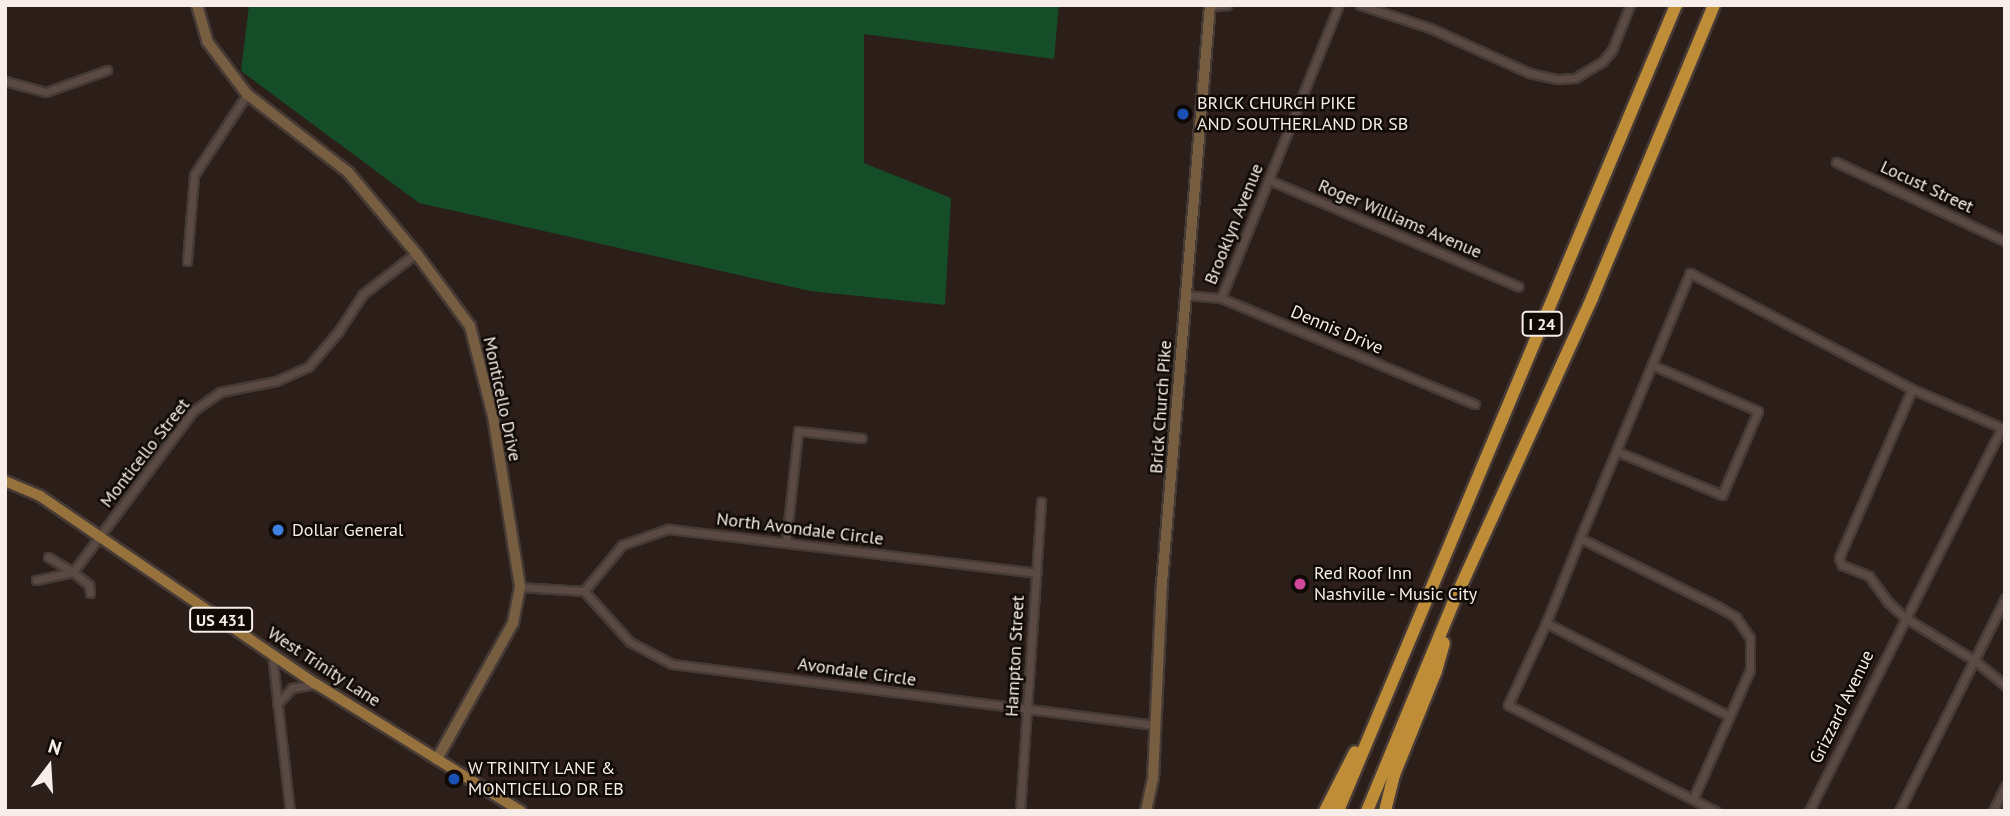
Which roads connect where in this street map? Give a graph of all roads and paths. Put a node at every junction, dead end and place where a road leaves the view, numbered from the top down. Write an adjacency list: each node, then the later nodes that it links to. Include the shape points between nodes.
1 (197, 5): 11 (street, Monticello Drive, via 207,41)
2 (1227, 5): 8 (street)
3 (1339, 5): 13 (street, Brooklyn Avenue)
4 (1360, 5): 5 (street, via 1430,28 1529,73 1558,79 1575,78 1602,62 1612,50)
5 (1630, 5)
6 (1676, 5): 42 (highway, I 24)
7 (1714, 5): 39 (highway, I 24, via 1592,298)
8 (1210, 6): 18 (street, Brick Church Pike)
9 (107, 70): 10 (street, via 46,92)
10 (5, 81)
11 (247, 94): 15 (street, Monticello Drive, via 348,172); 16 (street, via 194,175)
12 (1836, 162): 14 (street, Locust Street)
13 (1269, 180): 17 (street, Roger Williams Avenue); 19 (street, Brooklyn Avenue)
14 (2005, 241)
15 (416, 253): 28 (street, Monticello Street, via 363,294 309,366 276,381 220,392 193,411); 35 (street, Monticello Drive, via 470,326 493,416)
16 (187, 261)
17 (1518, 286)
18 (1185, 295): 19 (street, Dennis Drive); 50 (street, Brick Church Pike)
19 (1220, 298): 22 (street, Dennis Drive)
20 (1652, 365): 21 (street, Grizzard Avenue, via 1690,274); 25 (street); 25 (street, via 1758,411 1722,495)
21 (1912, 389): 23 (street, Grizzard Avenue); 40 (street, via 1839,558 1842,565 1869,576)
22 (1475, 404)
23 (2003, 429): 40 (street, Grizzard Avenue)
24 (862, 438): 30 (street, via 798,431)
25 (1616, 450): 29 (street)
26 (5, 481): 28 (main road, West Trinity Lane / US 431, via 40,496)
27 (1041, 502): 33 (street, Hampton Street)
28 (99, 536): 32 (street, Monticello Street); 43 (main road, West Trinity Lane / US 431)
29 (1580, 538): 41 (street); 49 (street, via 1719,607 1742,625 1750,638 1750,670)
30 (786, 542): 33 (street, North Avondale Circle); 36 (street, North Avondale Circle, via 668,528 622,545)
31 (48, 557): 32 (street)
32 (73, 572): 34 (street); 37 (street, via 89,585)
33 (1036, 573): 48 (street, Hampton Street)
34 (36, 580)
35 (520, 587): 36 (street); 51 (street, Monticello Drive, via 513,623)
36 (584, 591): 48 (street, Avondale Circle, via 630,642 673,664)
37 (90, 593)
38 (2005, 598): 44 (street)
39 (1455, 599): 60 (highway, I 24); 61 (highway, via 1436,671 1394,775)
40 (1904, 617): 44 (street); 63 (street, Grizzard Avenue)
41 (1546, 623): 49 (street); 53 (street, via 1508,705)
42 (1409, 642): 58 (highway); 59 (highway, I 24)
43 (272, 654): 45 (main road, West Trinity Lane / US 431); 47 (street)
44 (1974, 660): 46 (street); 64 (street)
45 (316, 684): 47 (street, via 292,688); 51 (main road, West Trinity Lane / US 431)
46 (2005, 685)
47 (276, 704): 54 (street)
48 (1028, 711): 50 (street, Avondale Circle); 56 (street, Hampton Street)
49 (1729, 716): 53 (street)
50 (1153, 725): 57 (street, Brick Church Pike, via 1153,779)
51 (437, 759): 55 (main road, West Trinity Lane / US 431)
52 (2005, 786): 65 (street)
53 (1693, 799): 62 (street)
54 (290, 811)
55 (521, 811)
56 (1020, 811)
57 (1146, 811)
58 (1325, 811)
59 (1338, 811)
60 (1367, 811)
61 (1385, 811)
62 (1715, 811)
63 (1809, 811)
64 (1899, 811)
65 (1993, 811)

